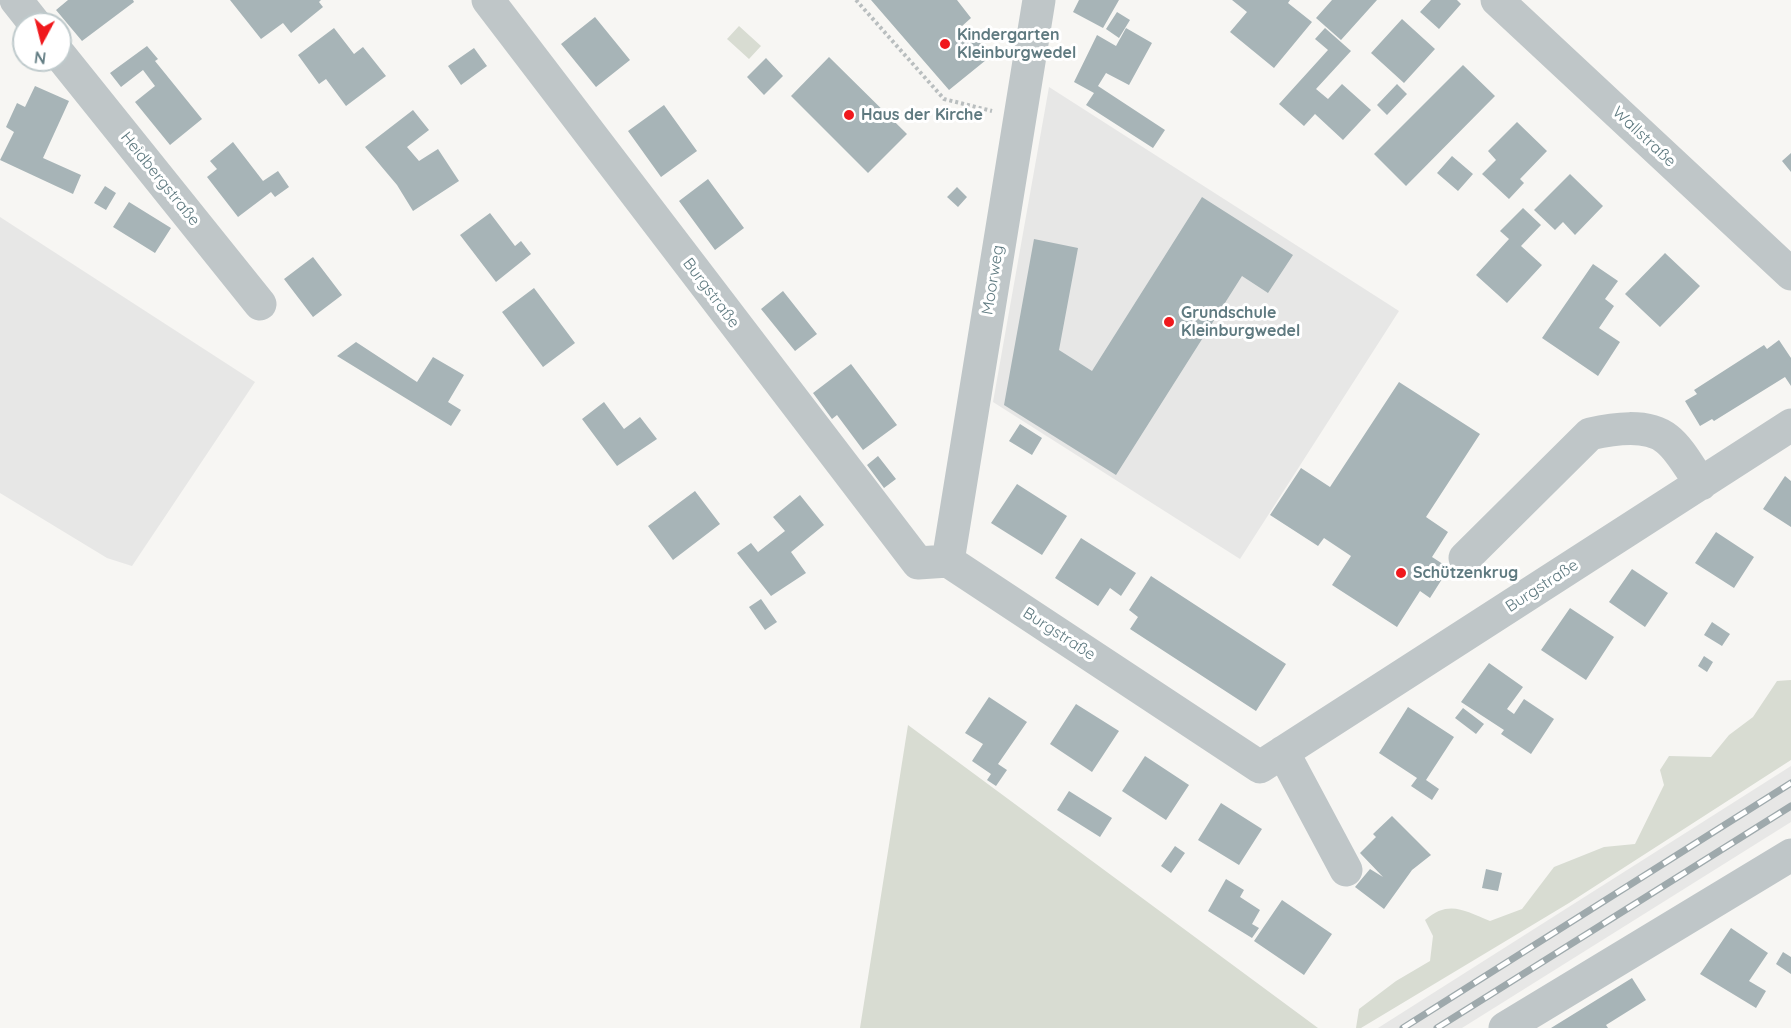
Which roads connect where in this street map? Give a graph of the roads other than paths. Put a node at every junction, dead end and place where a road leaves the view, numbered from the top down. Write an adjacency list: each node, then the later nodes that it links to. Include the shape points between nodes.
1 (16, 0): 5 (street)
2 (488, 0): 12 (street, Burgstraße, via 918,563)
3 (1039, 0): 12 (street, Moorweg)
4 (1497, 0): 7 (street, Wallstraße)
5 (26, 12)
6 (72, 70): 8 (street, Heidbergstraße)
7 (1791, 274)
8 (260, 304)
9 (1791, 425): 10 (street, Burgstraße)
10 (1701, 484): 11 (street, via 1667,438 1617,428 1590,434); 13 (street, Burgstraße)
11 (1465, 558)
12 (948, 561): 13 (street, Burgstraße, via 1260,767)
13 (1283, 752): 15 (street)
14 (1791, 855): 16 (street)
15 (1346, 870)
16 (1505, 1028)

